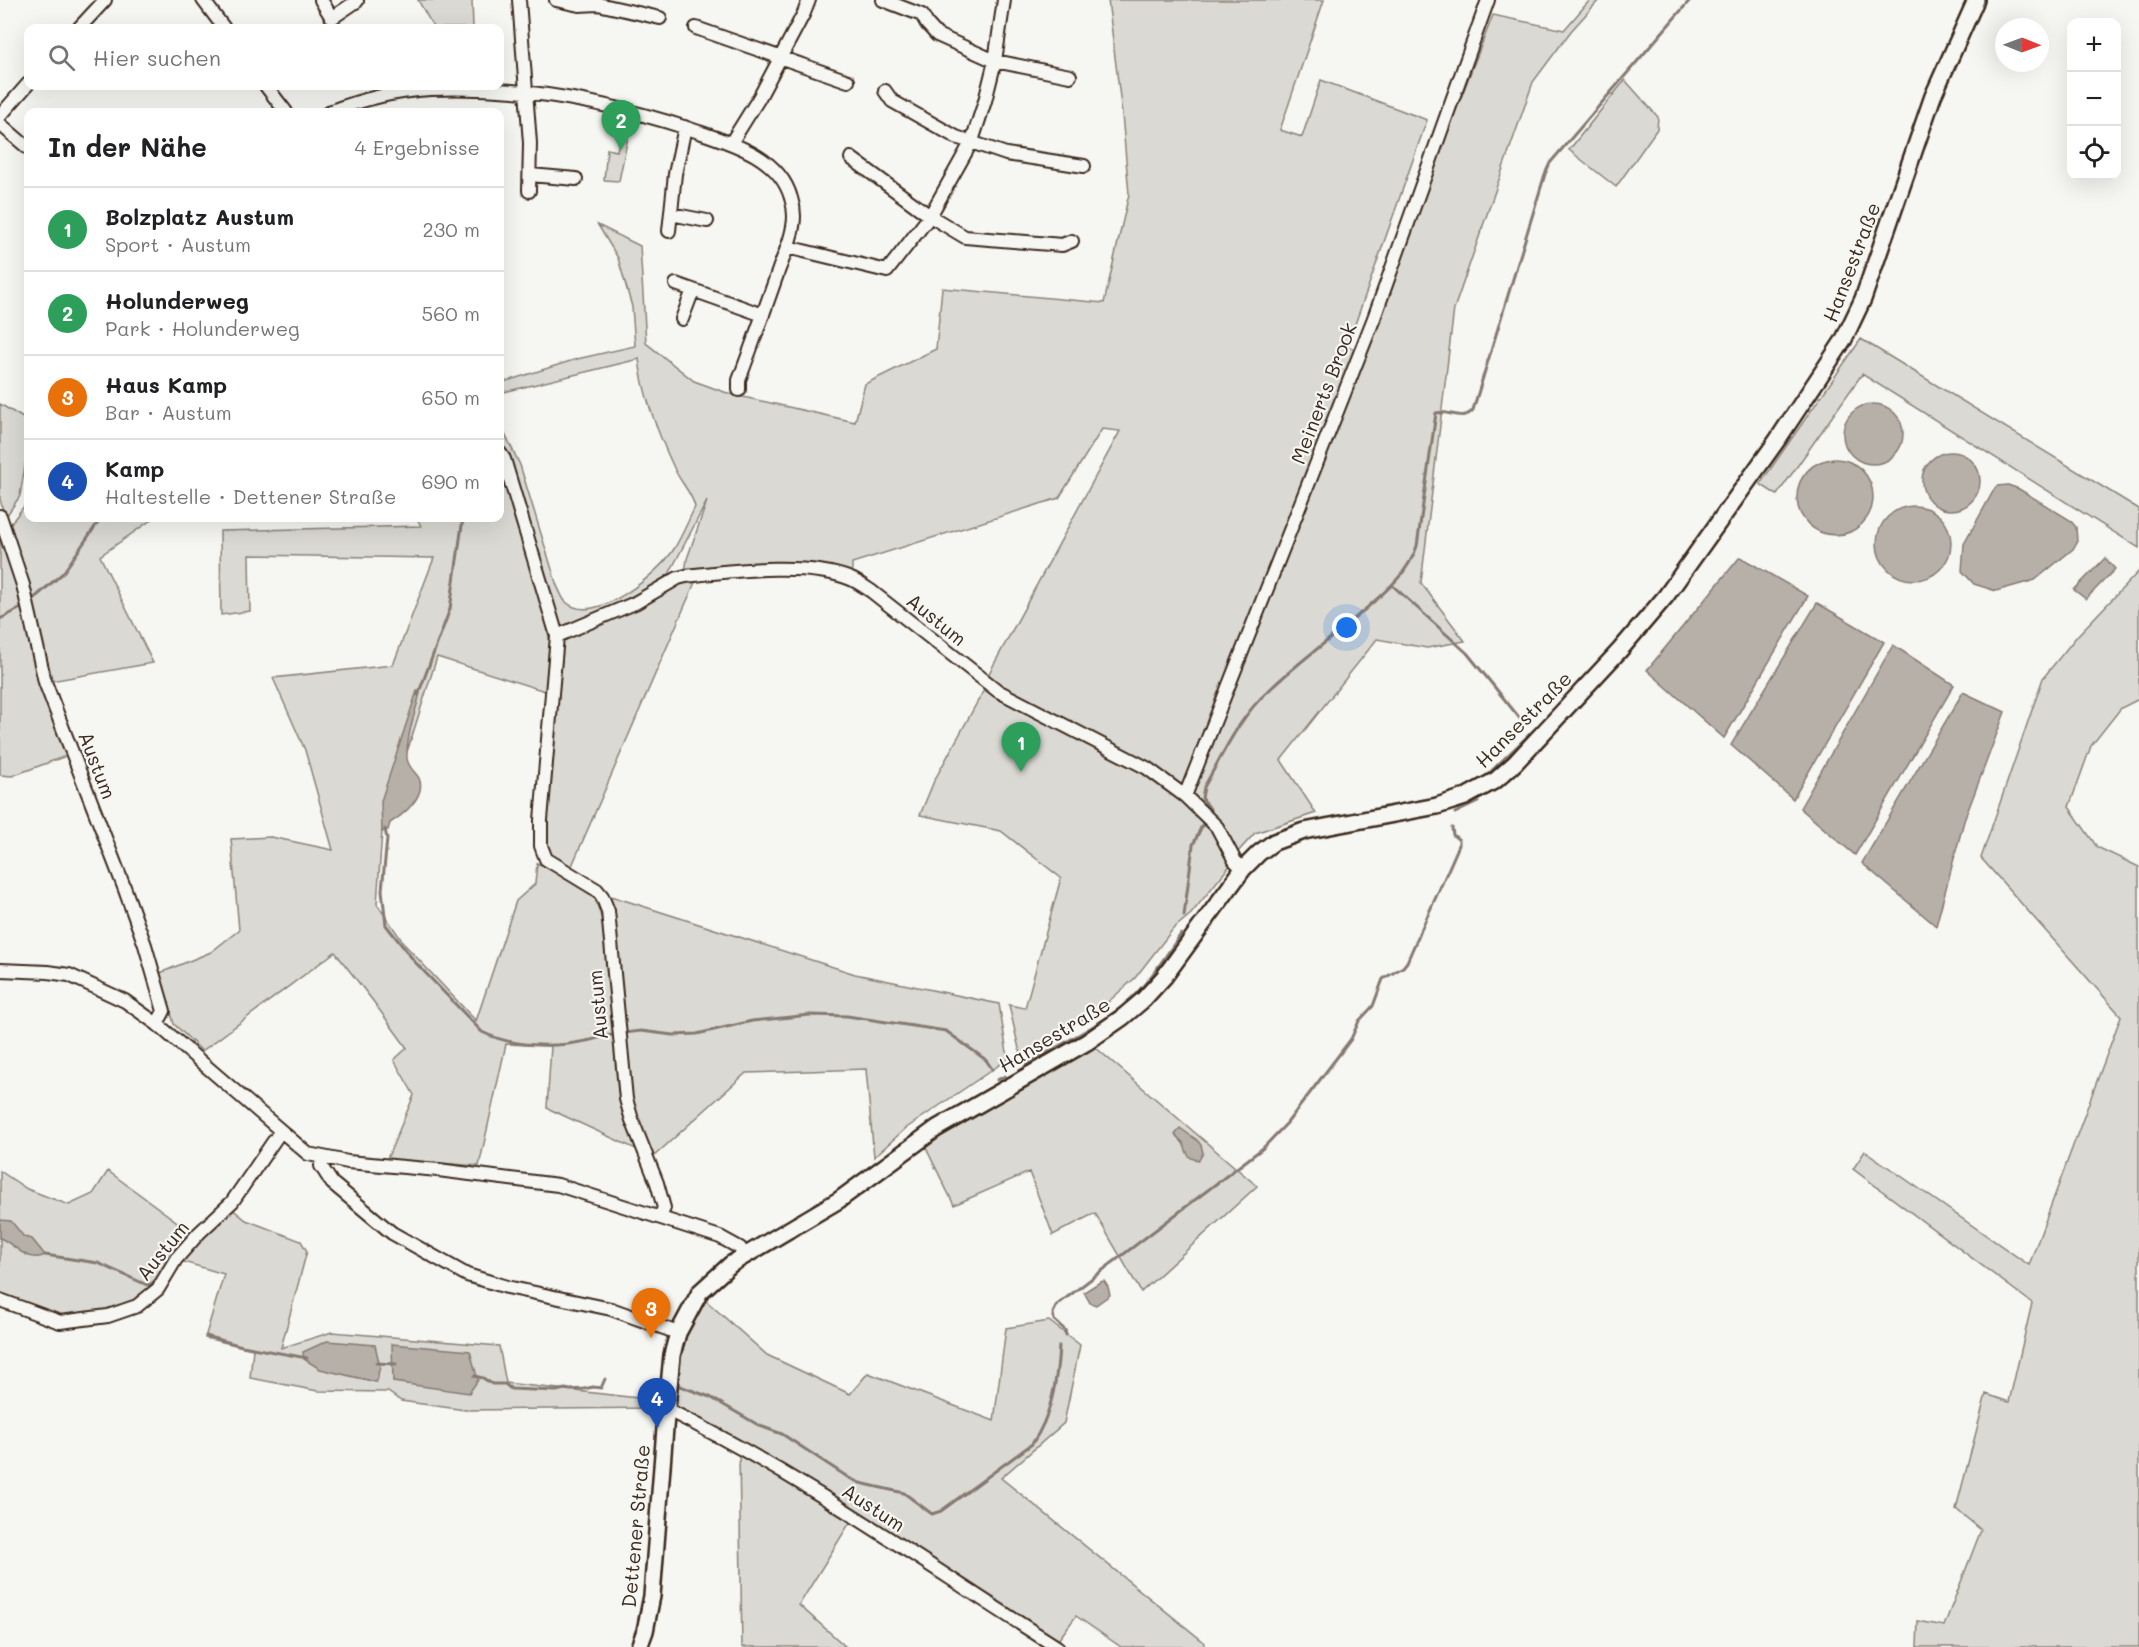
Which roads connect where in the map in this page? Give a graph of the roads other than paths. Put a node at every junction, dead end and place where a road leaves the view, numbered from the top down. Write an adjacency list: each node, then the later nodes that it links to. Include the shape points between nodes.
1 (105, 0): 13 (street)
2 (203, 0): 14 (street)
3 (321, 0): 4 (street, via 332,18)
4 (356, 0)
5 (519, 0): 25 (street)
6 (556, 0): 12 (street, via 598,4)
7 (809, 0): 16 (street)
8 (884, 0): 17 (street, via 922,15 937,35)
9 (1004, 0): 17 (street)
10 (1488, 0): 53 (street, Meinerts Brook, via 1374,318)
11 (1976, 0): 54 (street, Hansestraße, via 1933,96 1863,299 1844,341 1646,621 1496,780 1465,797 1437,806 1287,836)
12 (660, 18)
13 (83, 24)
14 (221, 24)
15 (696, 27): 16 (street)
16 (780, 58): 19 (street); 32 (street)
17 (995, 61): 18 (street); 31 (street)
18 (1070, 76)
19 (848, 81)
20 (24, 89): 28 (street)
21 (269, 90): 26 (street)
22 (435, 90): 27 (street, via 402,92)
23 (470, 90): 25 (street)
24 (885, 91): 31 (street, via 892,100 957,137)
25 (525, 93): 30 (street, via 579,100); 36 (street)
26 (283, 108)
27 (339, 108)
28 (0, 116)
29 (0, 124): 33 (street)
30 (685, 127): 32 (street); 39 (street)
31 (972, 141): 35 (street, via 1006,154); 40 (street)
32 (731, 142): 44 (street, via 768,164 786,185 794,218)
33 (24, 145)
34 (851, 158): 40 (street)
35 (1084, 166)
36 (530, 175): 37 (street); 38 (street)
37 (576, 179)
38 (529, 191)
39 (671, 214): 41 (street); 42 (street)
40 (930, 216): 43 (street, via 965,237 1062,245); 44 (street, via 887,271)
41 (707, 221)
42 (669, 231)
43 (1072, 241)
44 (787, 246): 47 (street)
45 (676, 284): 46 (street)
46 (693, 290): 47 (street); 48 (street)
47 (763, 315): 49 (street, via 739,380)
48 (682, 319)
49 (739, 390)
50 (504, 459): 52 (street, Austum)
51 (0, 516): 56 (street, Austum, via 23,585 45,682 145,945 164,1011)
52 (556, 636): 53 (street, Austum, via 635,603 686,576 775,570 828,573 851,579 871,591 998,691 1137,763); 59 (street, Austum, via 541,846 546,859 597,890 608,911 626,1099 657,1183 664,1208)
53 (1185, 796): 54 (street, Austum, via 1217,827 1235,861)
54 (1244, 869): 60 (street, Hansestraße, via 1164,976 1123,1017 1087,1042 937,1128 839,1200)
55 (0, 970): 56 (street, via 69,975 125,1001)
56 (157, 1023): 57 (street)
57 (280, 1132): 58 (street, via 308,1154); 61 (street, Austum, via 232,1202 176,1259 158,1289 137,1306 108,1316 60,1322)
58 (322, 1158): 59 (street, via 558,1185); 62 (street, via 321,1166 332,1183 392,1233 467,1275 611,1309)
59 (660, 1217): 60 (street, via 730,1241)
60 (744, 1255): 62 (street, Dettener Straße, via 700,1292)
61 (0, 1300)
62 (678, 1333): 63 (street, Dettener Straße)
63 (666, 1409): 64 (street, Dettener Straße, via 652,1596); 65 (street, Austum, via 831,1502)
64 (639, 1647)
65 (1057, 1647)

